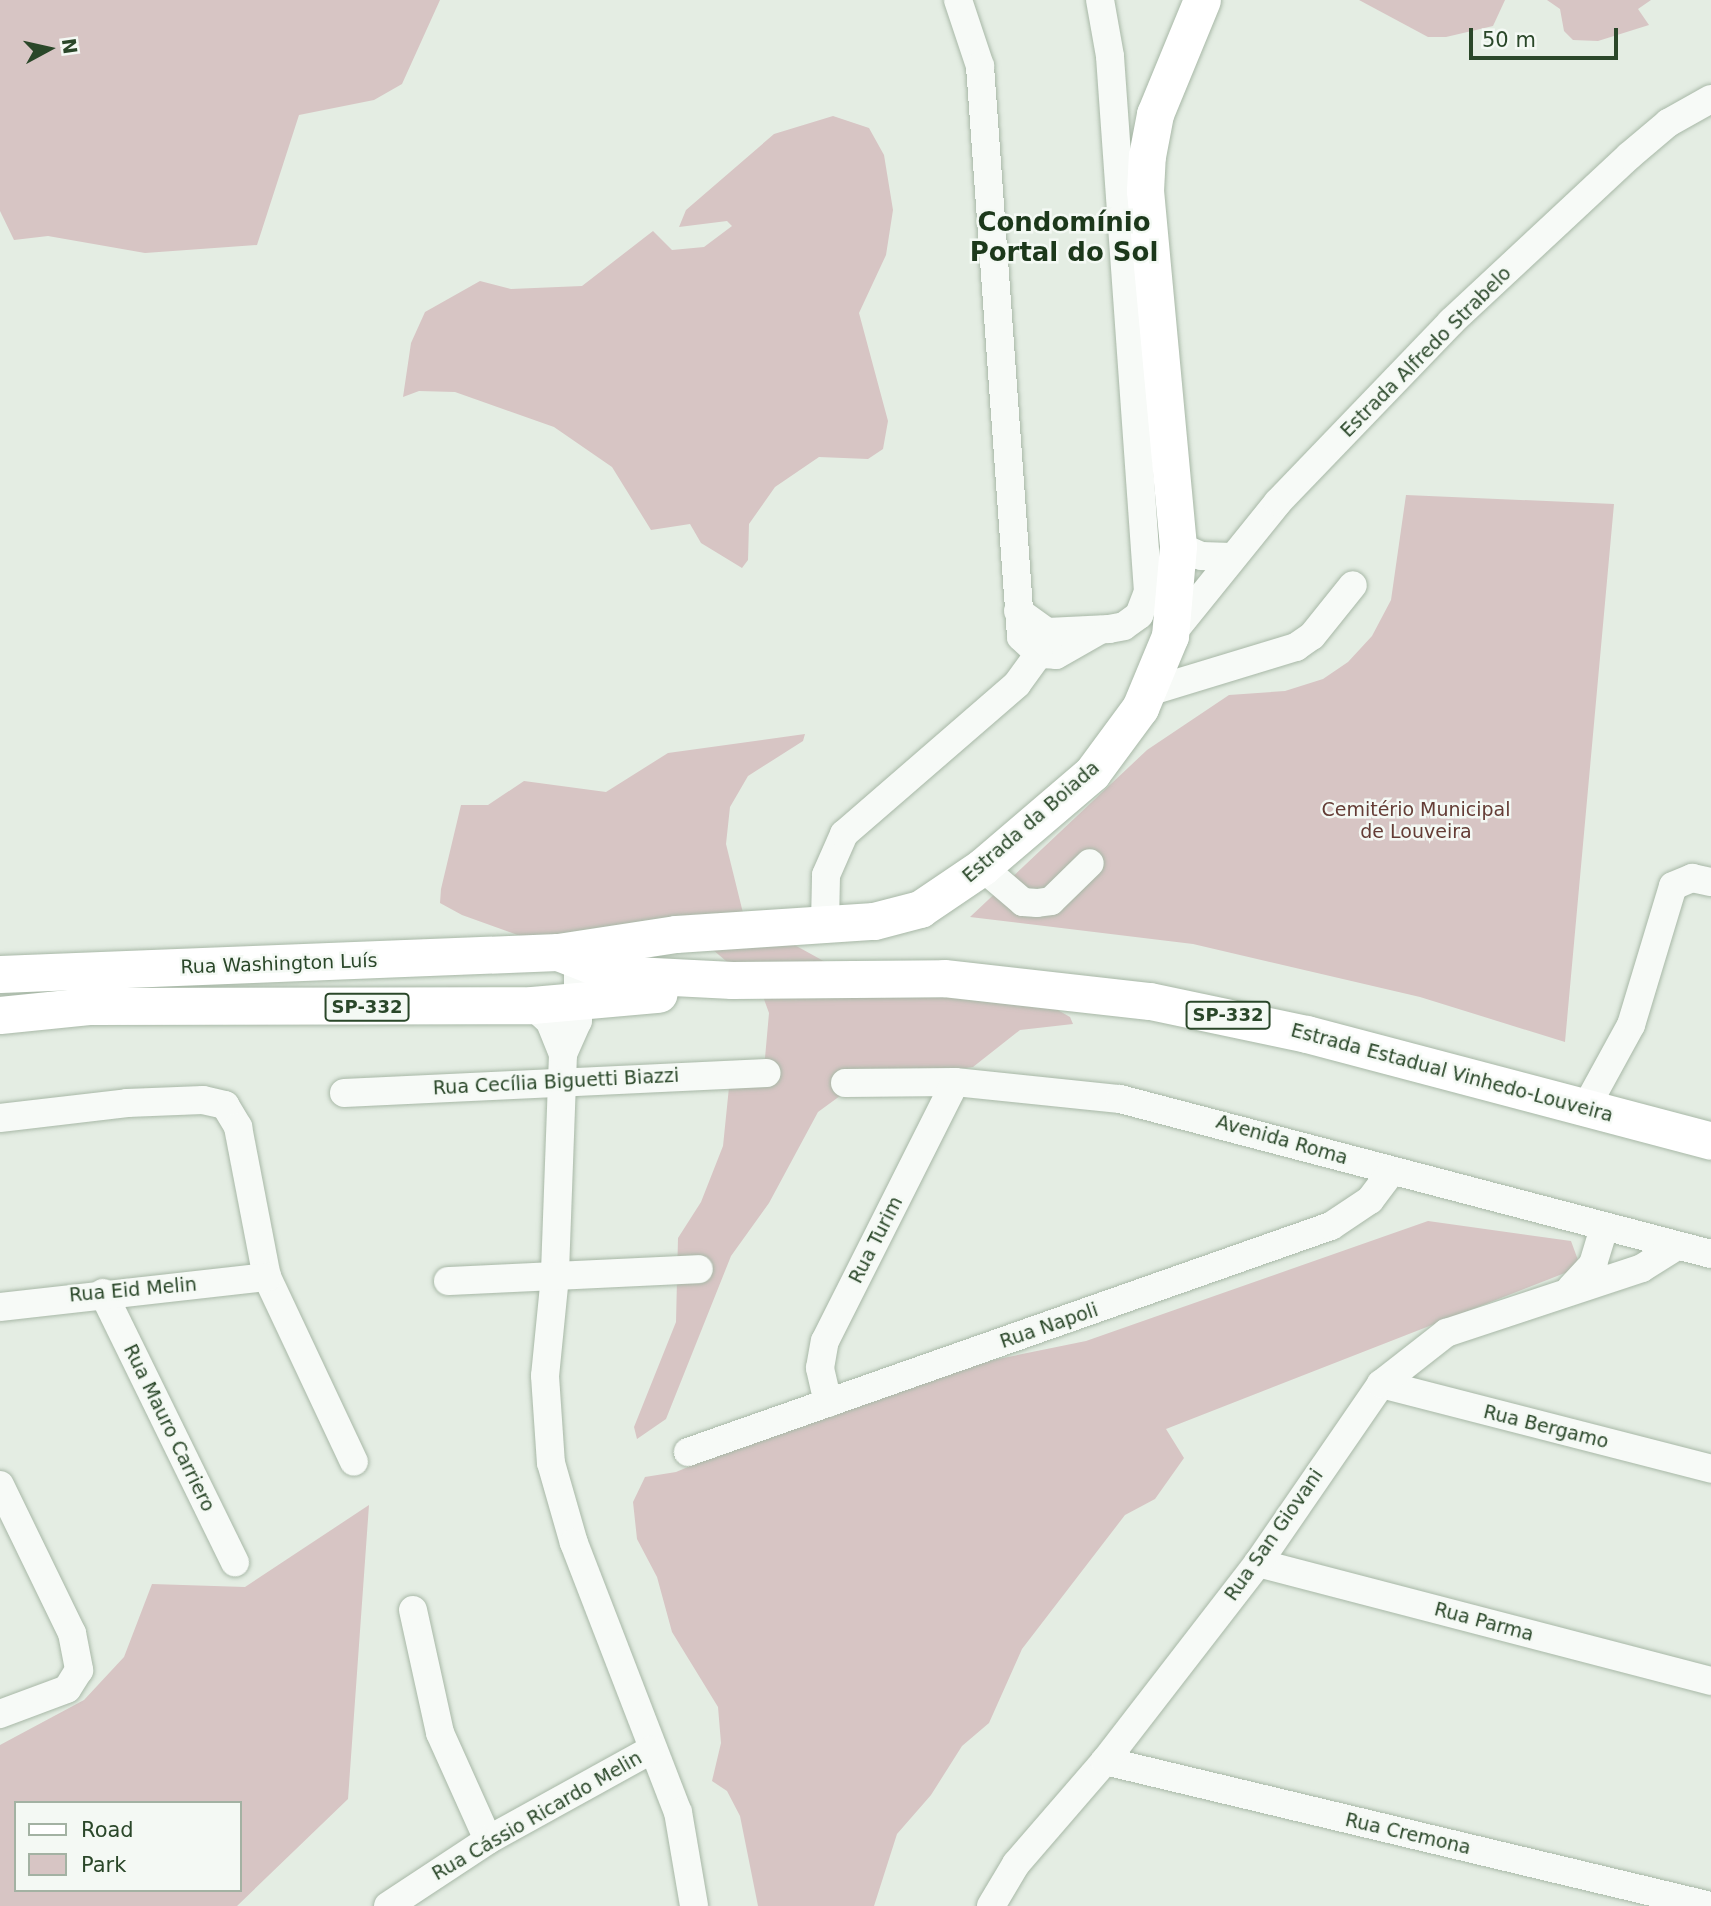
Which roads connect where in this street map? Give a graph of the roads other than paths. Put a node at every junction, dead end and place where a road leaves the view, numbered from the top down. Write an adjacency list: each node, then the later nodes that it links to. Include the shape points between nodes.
1 (958, 0): 8 (street, via 980,66)
2 (1100, 0): 9 (street, via 1110,56 1148,592 1139,615 1124,626)
3 (1202, 0): 5 (main road, Estrada da Boiada, via 1155,114 1145,191)
4 (1711, 99): 6 (street, Estrada Alfredo Strabelo, via 1668,123 1629,156 1451,322)
5 (1178, 546): 6 (street, via 1201,556); 10 (main road, Estrada da Boiada)
6 (1232, 557): 10 (street, Estrada Alfredo Strabelo)
7 (1353, 585): 12 (street, via 1312,636 1296,647)
8 (1018, 611): 9 (street, via 1048,632); 11 (street, via 1021,637)
9 (1100, 630): 11 (street, via 1065,652)
10 (1171, 636): 12 (main road, Estrada da Boiada)
11 (1039, 654): 16 (street, via 1017,684 862,814 835,847)
12 (1148, 692): 14 (main road, Estrada da Boiada, via 1092,774)
13 (1090, 863): 14 (street, via 1051,901 1037,903 1023,902)
14 (982, 867): 16 (main road, Estrada da Boiada, via 920,909)
15 (1711, 882): 33 (street, via 1692,878 1674,886 1631,1025)
16 (836, 924): 17 (main road, Estrada da Boiada)
17 (676, 934): 18 (main road, Estrada da Boiada); 21 (main road, via 651,950)
18 (579, 953): 19 (main road, Rua Washington Luís / SP-332); 21 (main road, SP-332); 23 (main road, via 544,985); 24 (street)
19 (428, 959): 20 (main road, Rua Washington Luís / SP-332); 25 (main road)
20 (0, 974)
21 (654, 976): 22 (main road, SP-332)
22 (732, 980): 24 (main road, SP-332); 33 (main road, Estrada Estadual Vinhedo-Louveira / SP-332, via 944,978 1079,990 1282,1028)
23 (493, 1002): 25 (main road, SP-332); 26 (main road, SP-332)
24 (577, 1002): 26 (main road, SP-332); 28 (street, via 578,1021)
25 (431, 1004): 27 (main road, SP-332, via 89,1006)
26 (532, 1005): 28 (street, via 550,1022)
27 (0, 1015)
28 (562, 1066): 29 (street, Rua Cecília Biguetti Biazzi); 32 (street, Rua Cecília Biguetti Biazzi); 41 (street)
29 (767, 1073)
30 (955, 1082): 31 (street, Avenida Roma); 36 (street, Avenida Roma, via 1120,1099); 48 (street, Rua Turim, via 825,1341 820,1368)
31 (845, 1083)
32 (344, 1093)
33 (1585, 1109): 35 (main road, Estrada Estadual Vinhedo-Louveira / SP-332)
34 (0, 1118): 42 (street, via 127,1103 203,1100 225,1105 239,1127)
35 (1711, 1141)
36 (1392, 1171): 37 (street, Avenida Roma); 48 (street, Rua Napoli, via 1370,1200 1331,1226)
37 (1604, 1227): 38 (street, Avenida Roma); 44 (street, Rua San Giovani, via 1598,1255)
38 (1677, 1246): 39 (street, Avenida Roma); 44 (street, Rua San Giovani, via 1642,1268)
39 (1711, 1254)
40 (699, 1269): 41 (street)
41 (555, 1276): 43 (street); 58 (street, via 544,1408 551,1462 574,1542)
42 (267, 1277): 45 (street, Rua Eid Melin); 50 (street)
43 (448, 1281)
44 (1570, 1288): 47 (street, Rua San Giovani, via 1446,1333)
45 (103, 1293): 46 (street, Rua Eid Melin); 53 (street, Rua Mauro Carriero)
46 (0, 1307)
47 (1381, 1384): 51 (street, Rua Bergamo); 54 (street, Rua San Giovani)
48 (828, 1403): 49 (street, Rua Napoli)
49 (688, 1452)
50 (354, 1462)
51 (1711, 1469)
52 (0, 1485): 57 (street, via 72,1633 79,1670 67,1689)
53 (235, 1562)
54 (1258, 1563): 56 (street, Rua Parma); 59 (street, Rua San Giovani)
55 (413, 1610): 60 (street, via 440,1733)
56 (1711, 1681)
57 (0, 1714)
58 (651, 1750): 60 (street, Rua Cássio Ricardo Melin); 63 (street, via 677,1812)
59 (1105, 1761): 61 (street, Rua San Giovani); 66 (street, Rua Cremona)
60 (488, 1840): 62 (street, Rua Cássio Ricardo Melin)
61 (1030, 1852): 64 (street, Rua San Giovani, via 1016,1864); 65 (street, Rua San Giovani)
62 (388, 1906)
63 (694, 1906)
64 (991, 1906)
65 (1012, 1906)
66 (1711, 1906)

